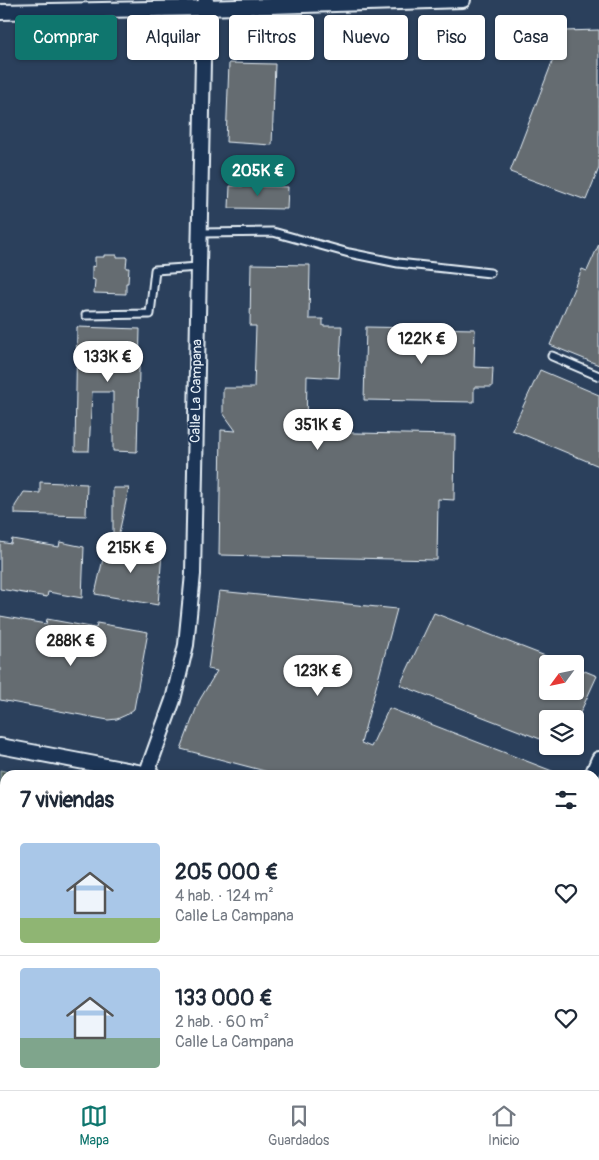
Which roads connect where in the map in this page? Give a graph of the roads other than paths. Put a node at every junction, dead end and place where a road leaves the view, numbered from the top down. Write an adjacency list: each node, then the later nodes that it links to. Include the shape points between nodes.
1 (462, 0): 2 (street)
2 (205, 4): 3 (street); 4 (street, Calle La Campana)
3 (0, 12)
4 (199, 233): 5 (street, Calle La Campana); 6 (lane, via 273,232 398,263)
5 (199, 267): 7 (lane, via 155,270 150,314); 12 (street, Calle La Campana, via 192,574 186,645 173,700)
6 (490, 273)
7 (86, 315)
8 (552, 356): 9 (lane)
9 (599, 376)
10 (0, 746): 11 (street)
11 (127, 770)
12 (149, 770)

